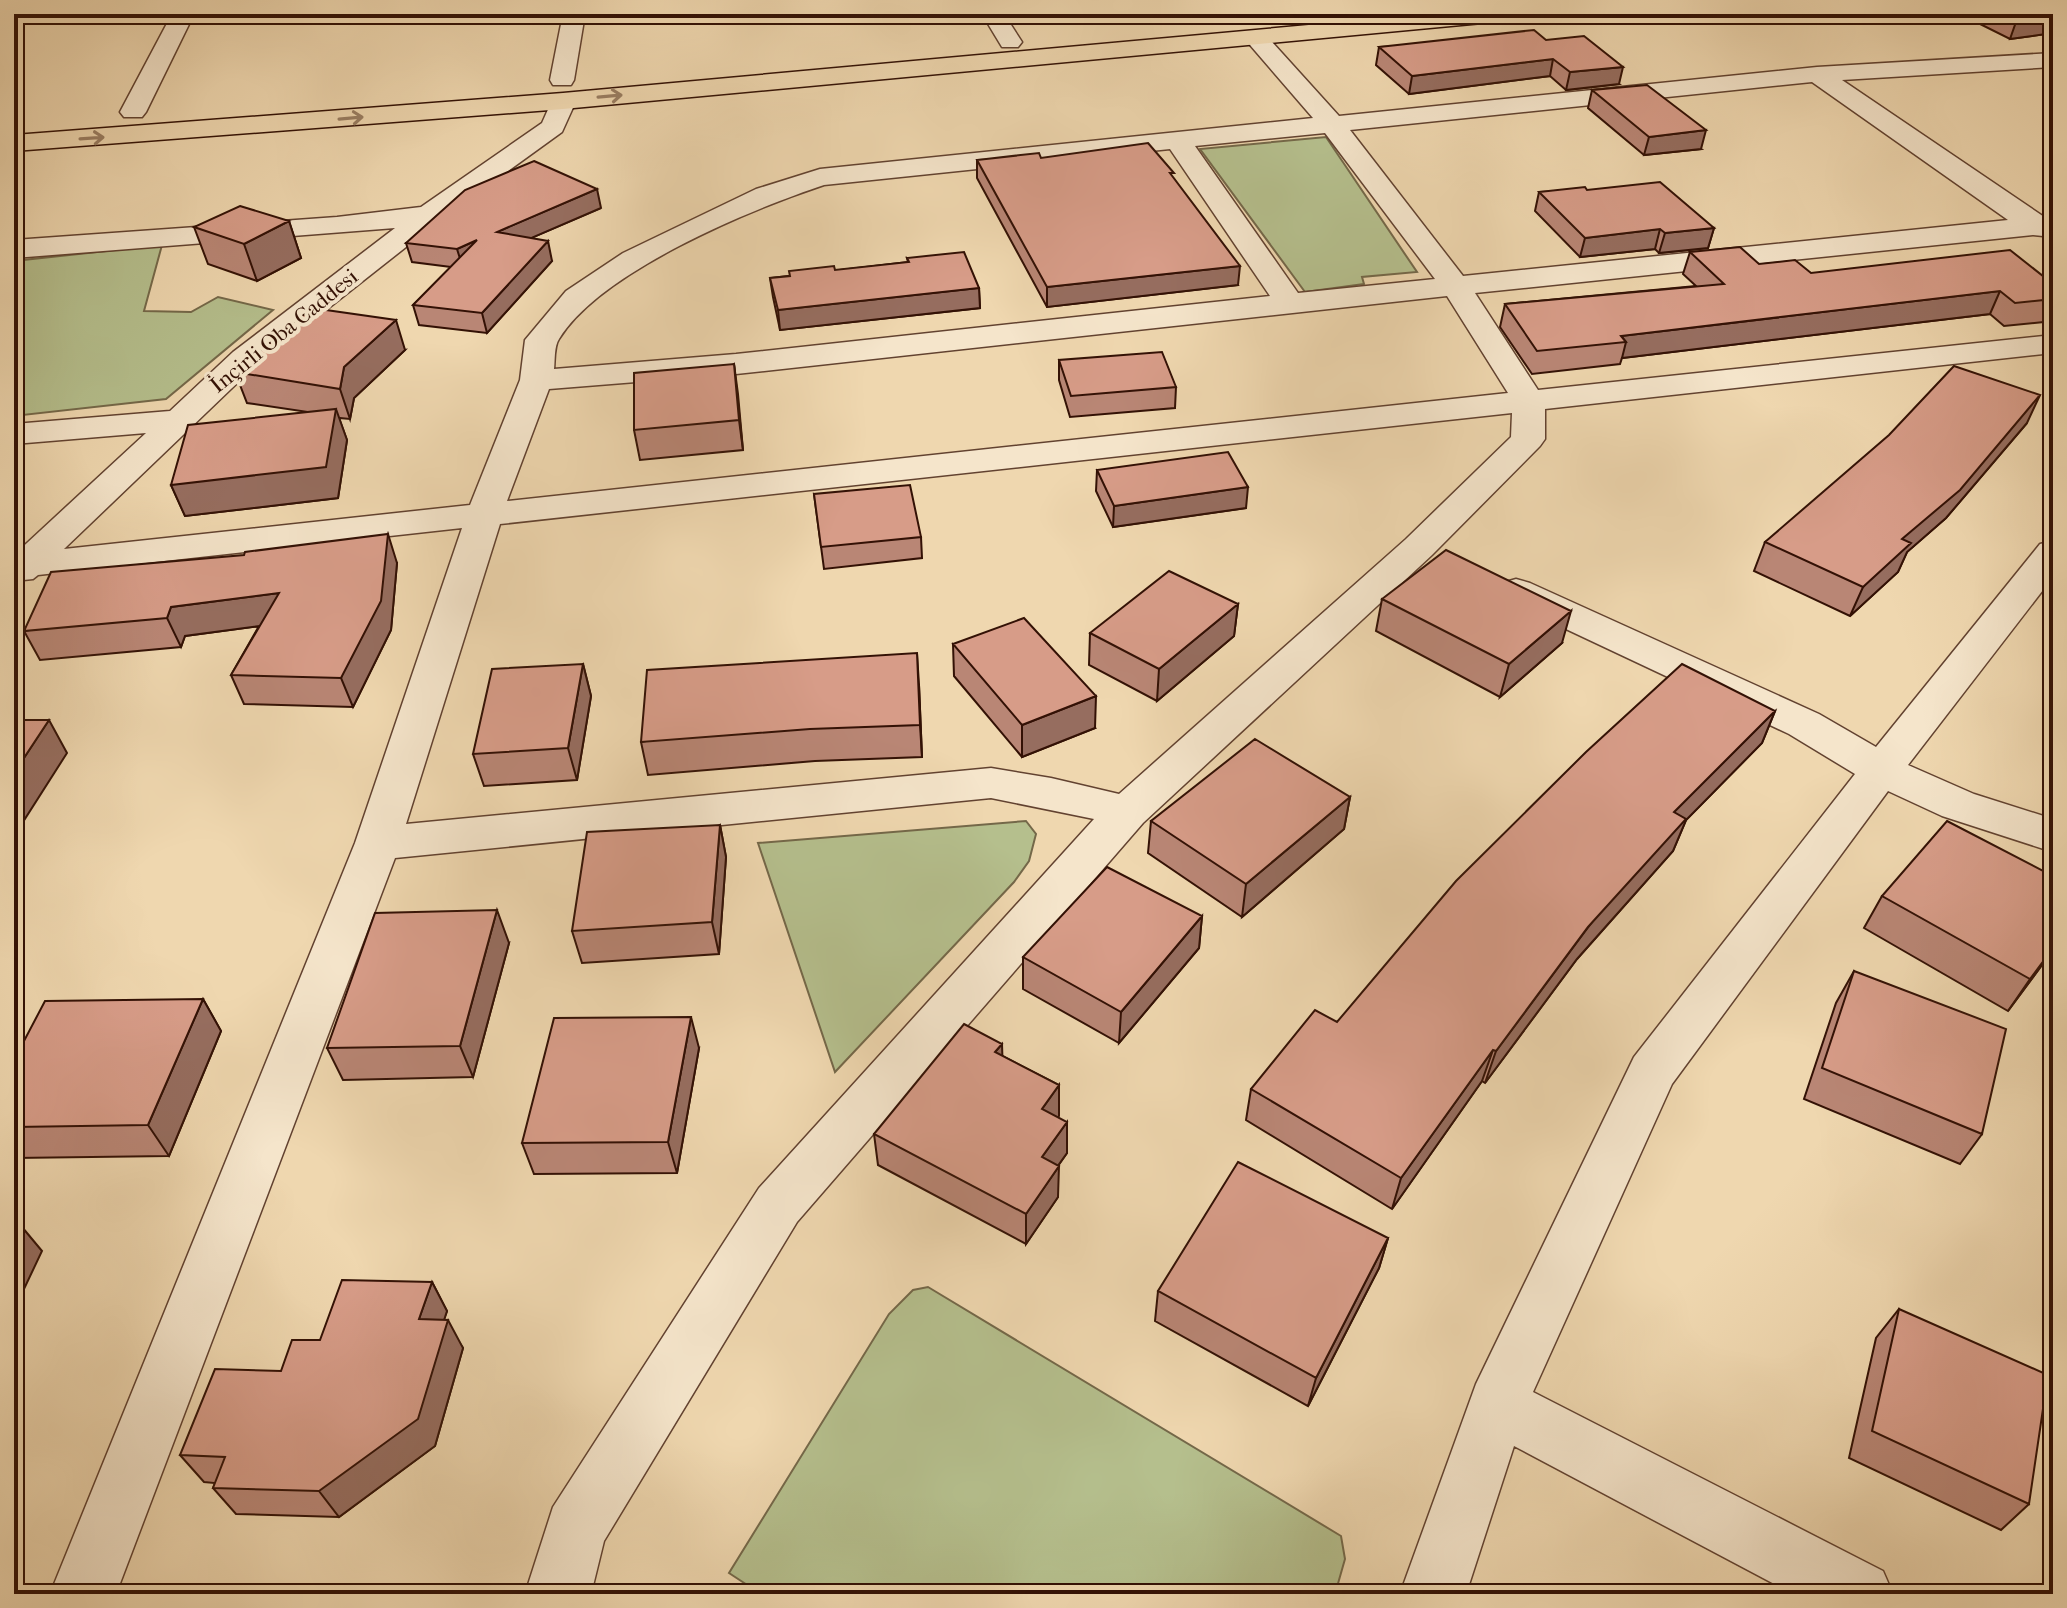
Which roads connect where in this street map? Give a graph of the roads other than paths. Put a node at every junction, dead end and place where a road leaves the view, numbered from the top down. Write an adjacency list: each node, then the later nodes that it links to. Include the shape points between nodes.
1 (183, 14): 11 (street)
2 (574, 14): 10 (street)
3 (993, 14): 7 (street)
4 (1322, 14): 7 (main road)
5 (1504, 14): 6 (main road)
6 (1256, 38): 10 (main road, one-way to 6); 13 (street)
7 (1010, 42): 10 (main road)
8 (2053, 60): 9 (street)
9 (1817, 74): 13 (street); 17 (street)
10 (562, 90): 11 (main road); 15 (main road, one-way to 10); 16 (street, İnçirli Oba Caddesi, via 553,127)
11 (133, 112): 12 (main road)
12 (14, 120)
13 (1332, 124): 14 (street); 19 (street)
14 (1178, 141): 20 (street); 22 (street, via 820,177 766,195 633,259 577,297 541,340)
15 (14, 143)
16 (429, 215): 18 (street); 24 (street, İnçirli Oba Caddesi, via 244,359)
17 (2044, 229): 19 (street)
18 (14, 249)
19 (1457, 288): 20 (street); 23 (street)
20 (1290, 303): 22 (street, via 736,364)
21 (2053, 344): 23 (street)
22 (536, 380): 26 (street)
23 (1529, 401): 26 (street); 27 (street, via 1528,439)
24 (179, 420): 25 (street); 29 (street, İnçirli Oba Caddesi)
25 (14, 434)
26 (485, 513): 29 (street); 33 (street)
27 (1419, 547): 30 (street, via 1804,724); 31 (street)
28 (2047, 568): 30 (street)
29 (18, 570)
30 (1881, 770): 32 (street, via 1958,805); 34 (street, via 1652,1072)
31 (1127, 812): 33 (street, via 991,783); 36 (street, via 778,1205 575,1529)
32 (2053, 836)
33 (378, 843): 35 (street)
34 (1497, 1405): 37 (street); 38 (street)
35 (83, 1594)
36 (558, 1594)
37 (1433, 1594)
38 (1860, 1594)

